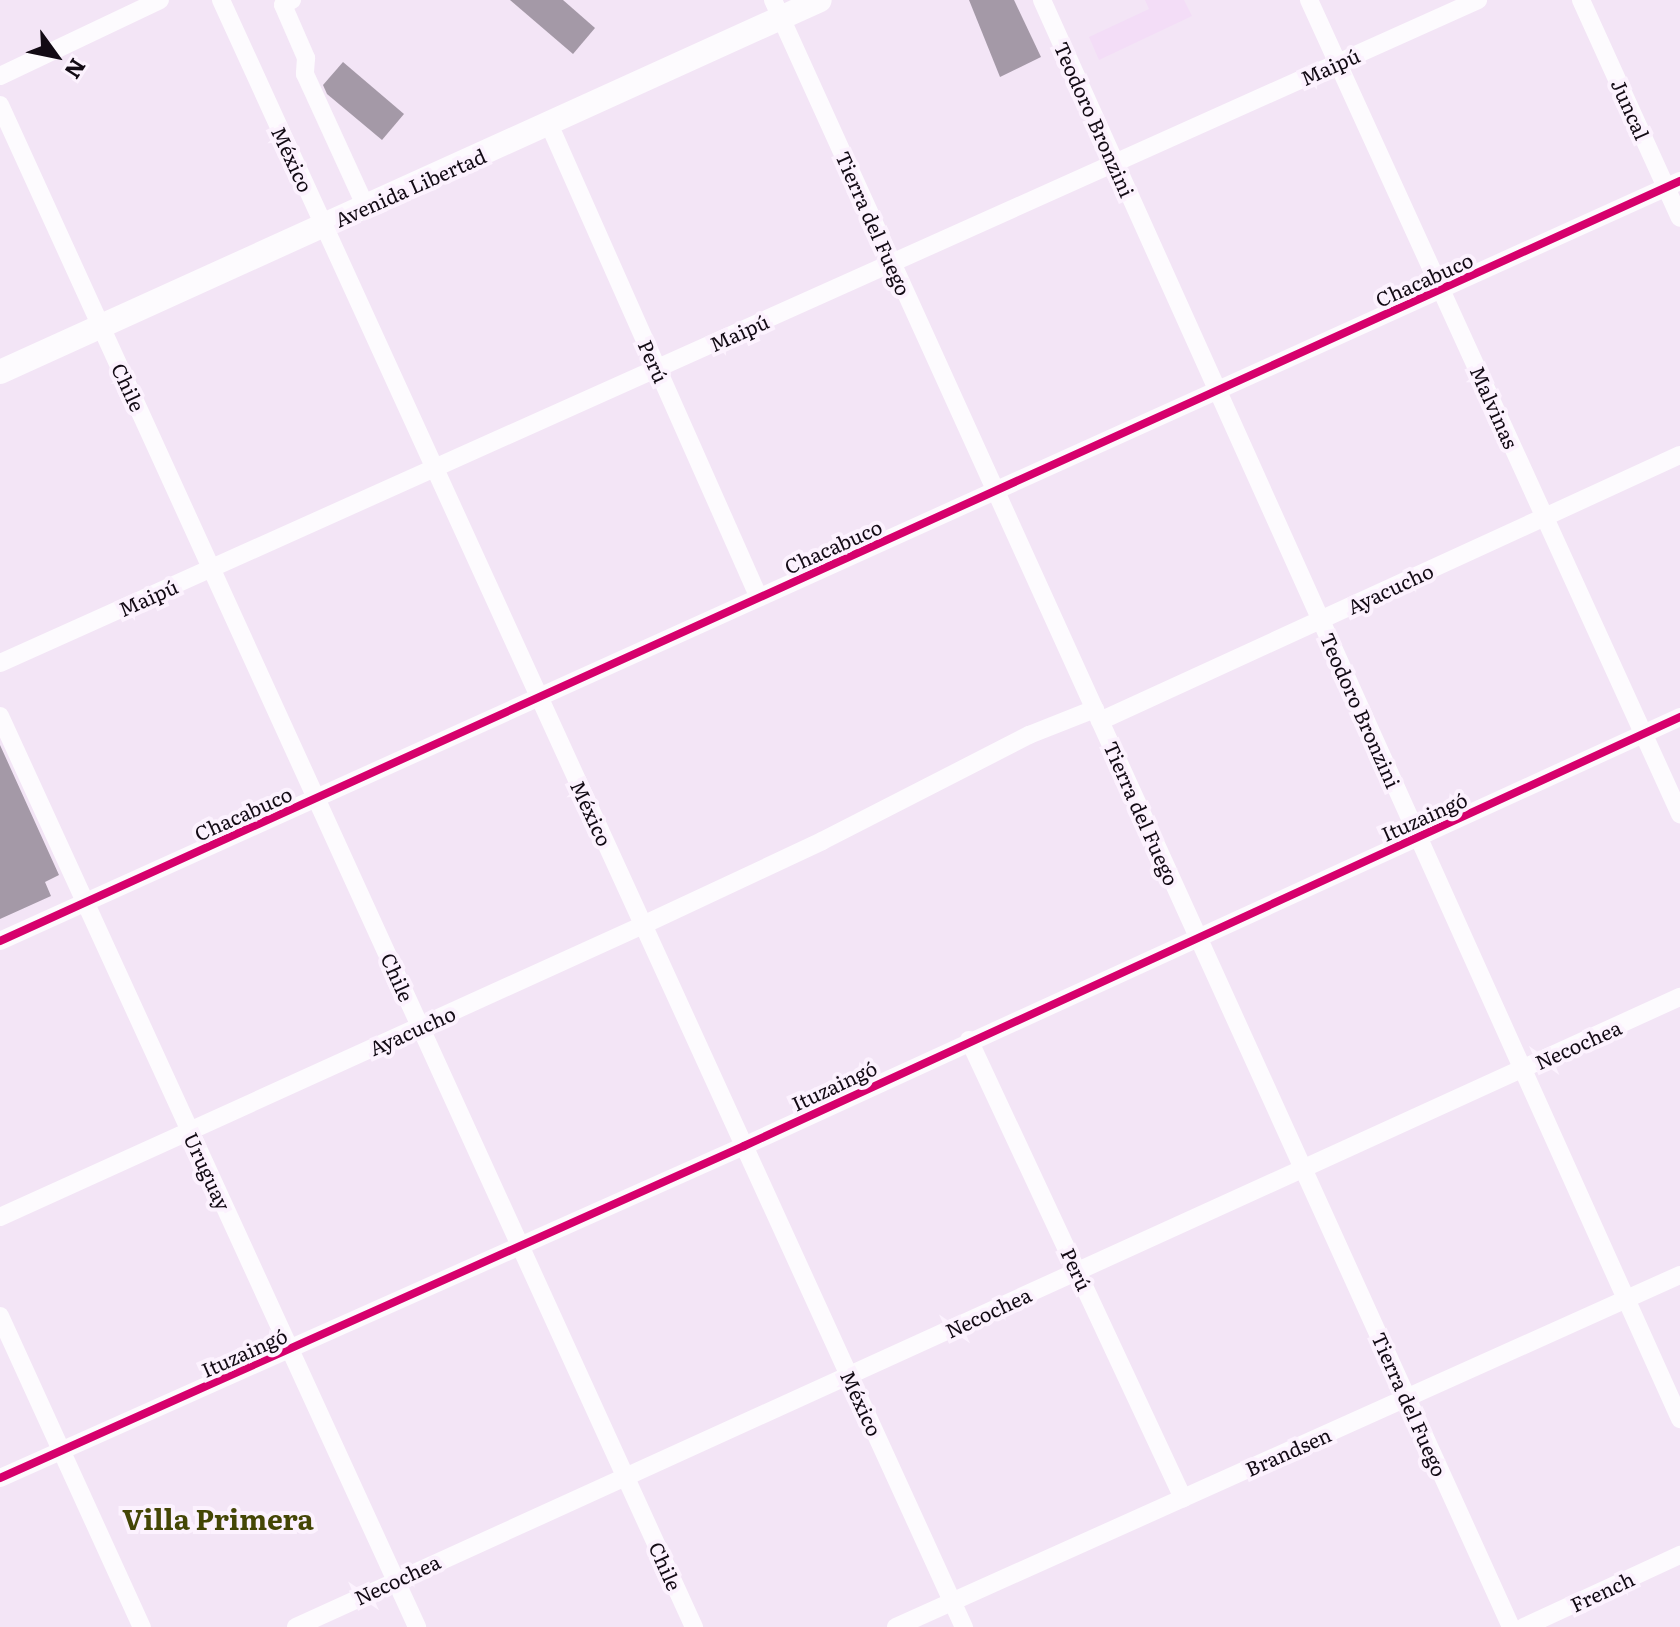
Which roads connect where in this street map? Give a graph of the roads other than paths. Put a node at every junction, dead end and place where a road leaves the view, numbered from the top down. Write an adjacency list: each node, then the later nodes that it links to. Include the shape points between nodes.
1 (160, 0): 11 (street)
2 (221, 0): 18 (street, México)
3 (292, 0): 16 (street, via 283,5 306,58 305,74)
4 (820, 0): 9 (main road, Avenida Libertad)
5 (1042, 0): 14 (street, Teodoro Bronzini)
6 (1309, 0): 10 (street, Malvinas)
7 (1478, 0): 10 (street, Maipú)
8 (1581, 0): 15 (street, Juncal)
9 (777, 9): 13 (main road, Avenida Libertad); 19 (street, Tierra del Fuego)
10 (1338, 63): 14 (street, Maipú); 20 (street, Malvinas)
11 (0, 76)
12 (0, 105): 21 (street, Chile)
13 (549, 124): 16 (main road, Avenida Libertad); 22 (street, Perú)
14 (1115, 163): 19 (street, Maipú); 24 (street, Teodoro Bronzini)
15 (1673, 184): 17 (street, Juncal); 20 (street, Chacabuco)
16 (366, 207): 18 (main road, Avenida Libertad)
17 (1680, 218)
18 (324, 226): 21 (main road, Avenida Libertad); 26 (street, México)
19 (892, 263): 22 (street, Maipú); 27 (street, Tierra del Fuego)
20 (1441, 289): 24 (street, Chacabuco); 28 (street, Malvinas)
21 (101, 326): 23 (main road, Avenida Libertad); 29 (street, Chile)
22 (657, 368): 26 (street, Maipú); 30 (street, Perú)
23 (0, 372)
24 (1217, 390): 27 (street, Chacabuco); 31 (street, Teodoro Bronzini)
25 (1680, 455): 28 (street, Ayacucho)
26 (435, 468): 29 (street, Maipú); 33 (street, México)
27 (996, 491): 30 (street, Chacabuco); 34 (street, Tierra del Fuego)
28 (1545, 517): 31 (street, Ayacucho); 37 (street, Malvinas)
29 (211, 568): 32 (street, Maipú); 38 (street, Chile)
30 (759, 598): 33 (street, Chacabuco)
31 (1320, 620): 34 (street, Ayacucho); 40 (street, Teodoro Bronzini)
32 (0, 663)
33 (539, 697): 38 (street, Chacabuco); 42 (street, México)
34 (1097, 715): 42 (street, Ayacucho, via 1029,735); 43 (street, Tierra del Fuego)
35 (0, 716): 41 (street, Uruguay)
36 (1680, 717): 37 (street, Ituzaingó)
37 (1643, 733): 39 (street, Malvinas); 40 (street, Ituzaingó)
38 (316, 798): 41 (street, Chacabuco); 46 (street, Chile)
39 (1680, 814)
40 (1418, 836): 43 (street, Ituzaingó); 48 (street, Teodoro Bronzini)
41 (85, 902): 44 (street, Chacabuco); 49 (street, Uruguay)
42 (643, 925): 46 (street, Ayacucho); 50 (street, México)
43 (1197, 936): 47 (street, Ituzaingó); 51 (street, Tierra del Fuego)
44 (0, 941)
45 (1680, 997): 48 (street, Necochea)
46 (420, 1027): 49 (street, Ayacucho); 53 (street, Chile)
47 (969, 1040): 50 (street, Ituzaingó); 54 (street, Perú)
48 (1522, 1069): 51 (street, Necochea); 56 (street, Teodoro Bronzini)
49 (190, 1131): 52 (street, Ayacucho); 58 (street, Uruguay)
50 (744, 1146): 53 (street, Ituzaingó); 59 (street, México)
51 (1303, 1168): 54 (street, Necochea); 60 (street, Tierra del Fuego)
52 (0, 1217)
53 (519, 1244): 58 (street, Ituzaingó); 63 (street, Chile)
54 (1077, 1270): 59 (street, Necochea); 65 (street, Perú)
55 (1680, 1275): 56 (street, Brandsen)
56 (1626, 1300): 60 (street, Brandsen); 61 (street, Teodoro Bronzini)
57 (0, 1316): 62 (street)
58 (290, 1350): 62 (street, Ituzaingó); 67 (street, Uruguay)
59 (850, 1377): 63 (street, Necochea); 68 (street, México)
60 (1407, 1398): 65 (street, Brandsen); 75 (street, Tierra del Fuego)
61 (1680, 1419)
62 (61, 1450): 64 (street, Ituzaingó); 69 (street)
63 (625, 1475): 67 (street, Necochea); 72 (street, Chile)
64 (0, 1478)
65 (1183, 1498): 68 (street, Brandsen)
66 (1680, 1555): 76 (street, French)
67 (396, 1580): 70 (street, Necochea); 71 (street, Uruguay)
68 (952, 1602): 73 (street, Brandsen); 74 (street, México)
69 (142, 1627)
70 (296, 1627)
71 (417, 1627)
72 (694, 1627)
73 (896, 1627)
74 (964, 1627)
75 (1511, 1627)
76 (1524, 1627)

